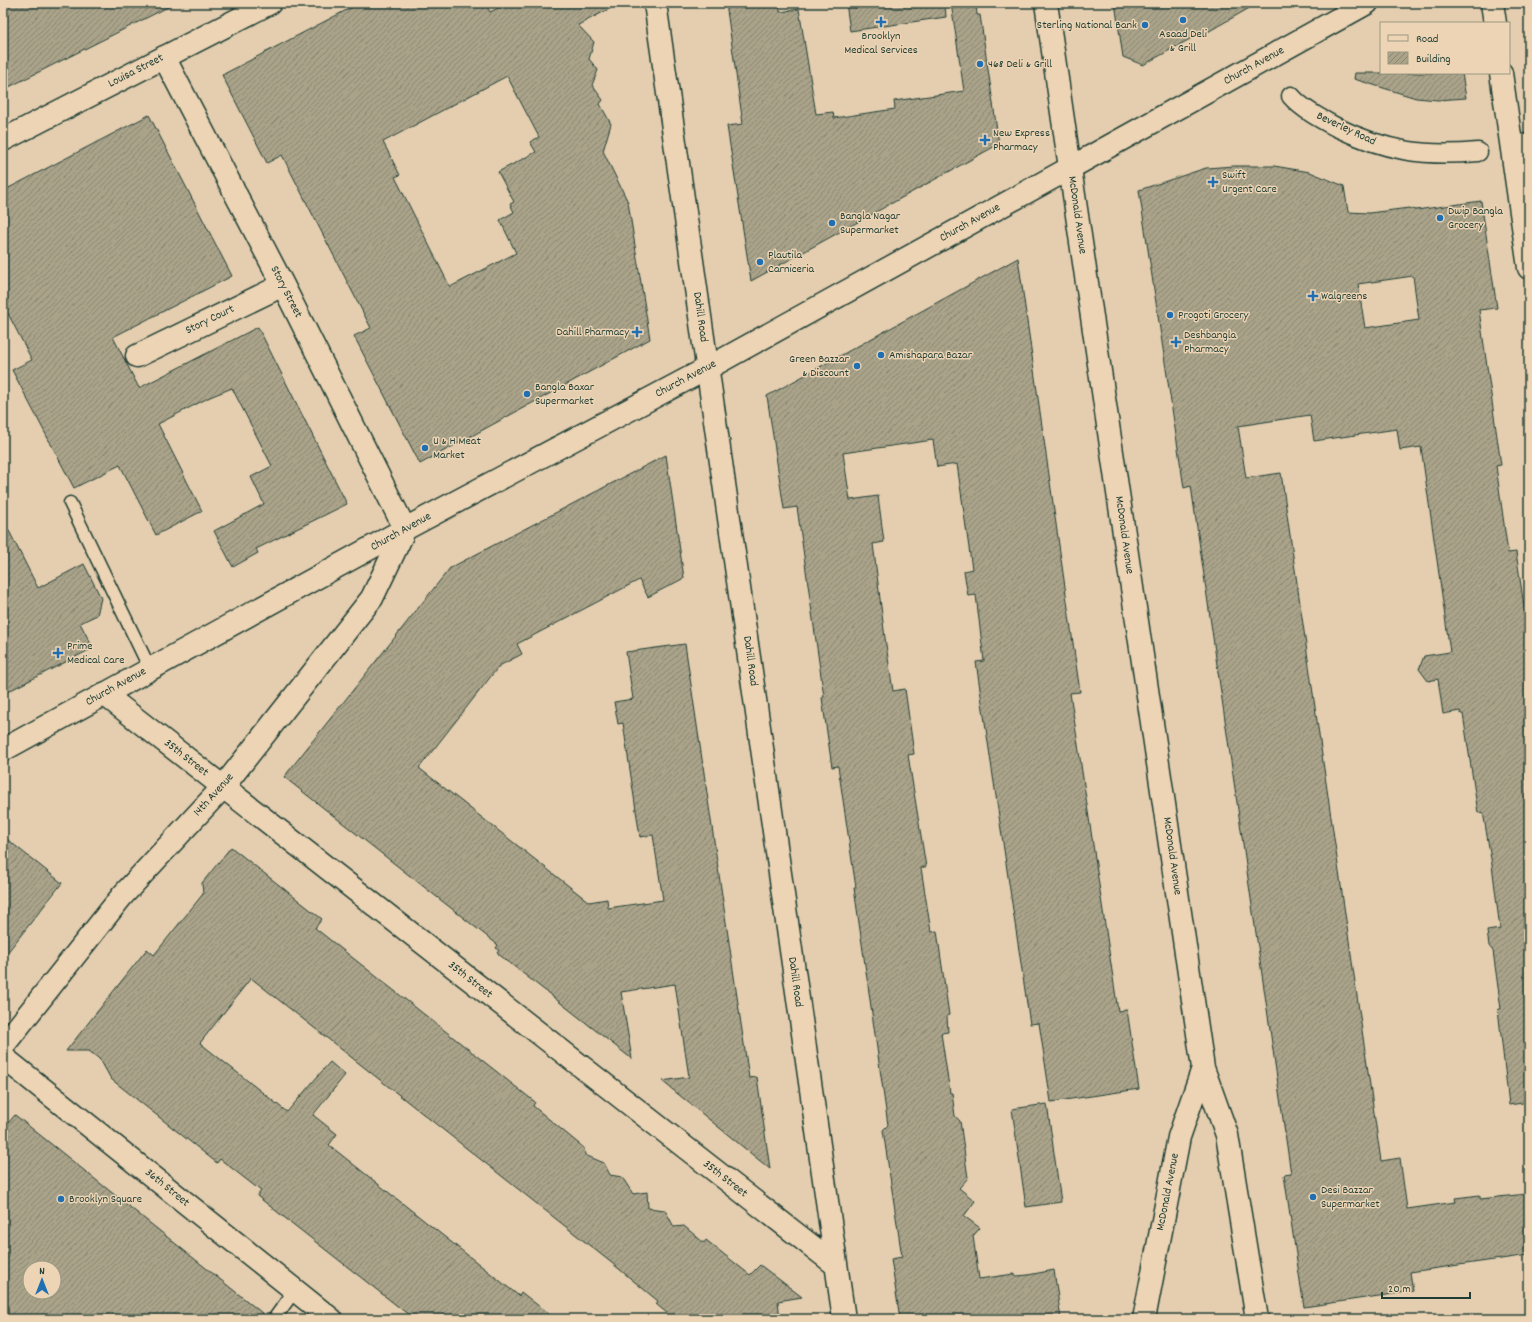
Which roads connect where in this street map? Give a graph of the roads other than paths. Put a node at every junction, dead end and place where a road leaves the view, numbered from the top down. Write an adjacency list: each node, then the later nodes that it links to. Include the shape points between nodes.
1 (270, 3): 7 (street, Louisa Street)
2 (655, 3): 17 (street, Dahill Road)
3 (1046, 3): 13 (street, McDonald Avenue)
4 (1367, 3): 13 (street, Church Avenue)
5 (1492, 3): 6 (street)
6 (1495, 22)
7 (164, 57): 10 (street, Louisa Street); 15 (street, Story Street)
8 (1502, 74): 11 (street)
9 (1291, 96): 12 (street, Beverley Road, via 1328,123 1388,148 1425,154)
10 (3, 140)
11 (1520, 146): 14 (street)
12 (1478, 152)
13 (1070, 168): 17 (street, Church Avenue); 26 (street, McDonald Avenue)
14 (1529, 268)
15 (283, 285): 16 (street, Story Court); 19 (street, Story Street)
16 (137, 356)
17 (708, 368): 19 (street, Church Avenue); 27 (street, Dahill Road)
18 (70, 503): 20 (lane)
19 (405, 529): 20 (street, Church Avenue); 23 (street, 14th Avenue, via 372,598)
20 (150, 669): 21 (street, Church Avenue)
21 (104, 694): 22 (street, Church Avenue); 23 (street, 35th Street)
22 (3, 750)
23 (223, 787): 24 (street, 14th Avenue, via 122,896); 27 (street, 35th Street)
24 (3, 1046)
25 (3, 1057): 28 (street, 36th Street)
26 (1203, 1068): 32 (street, McDonald Avenue, via 1179,1137); 33 (street, McDonald Avenue, via 1227,1135)
27 (836, 1265): 31 (street, Dahill Road)
28 (296, 1290): 29 (lane); 30 (street, 36th Street)
29 (274, 1319)
30 (331, 1319)
31 (844, 1319)
32 (1144, 1319)
33 (1257, 1319)

